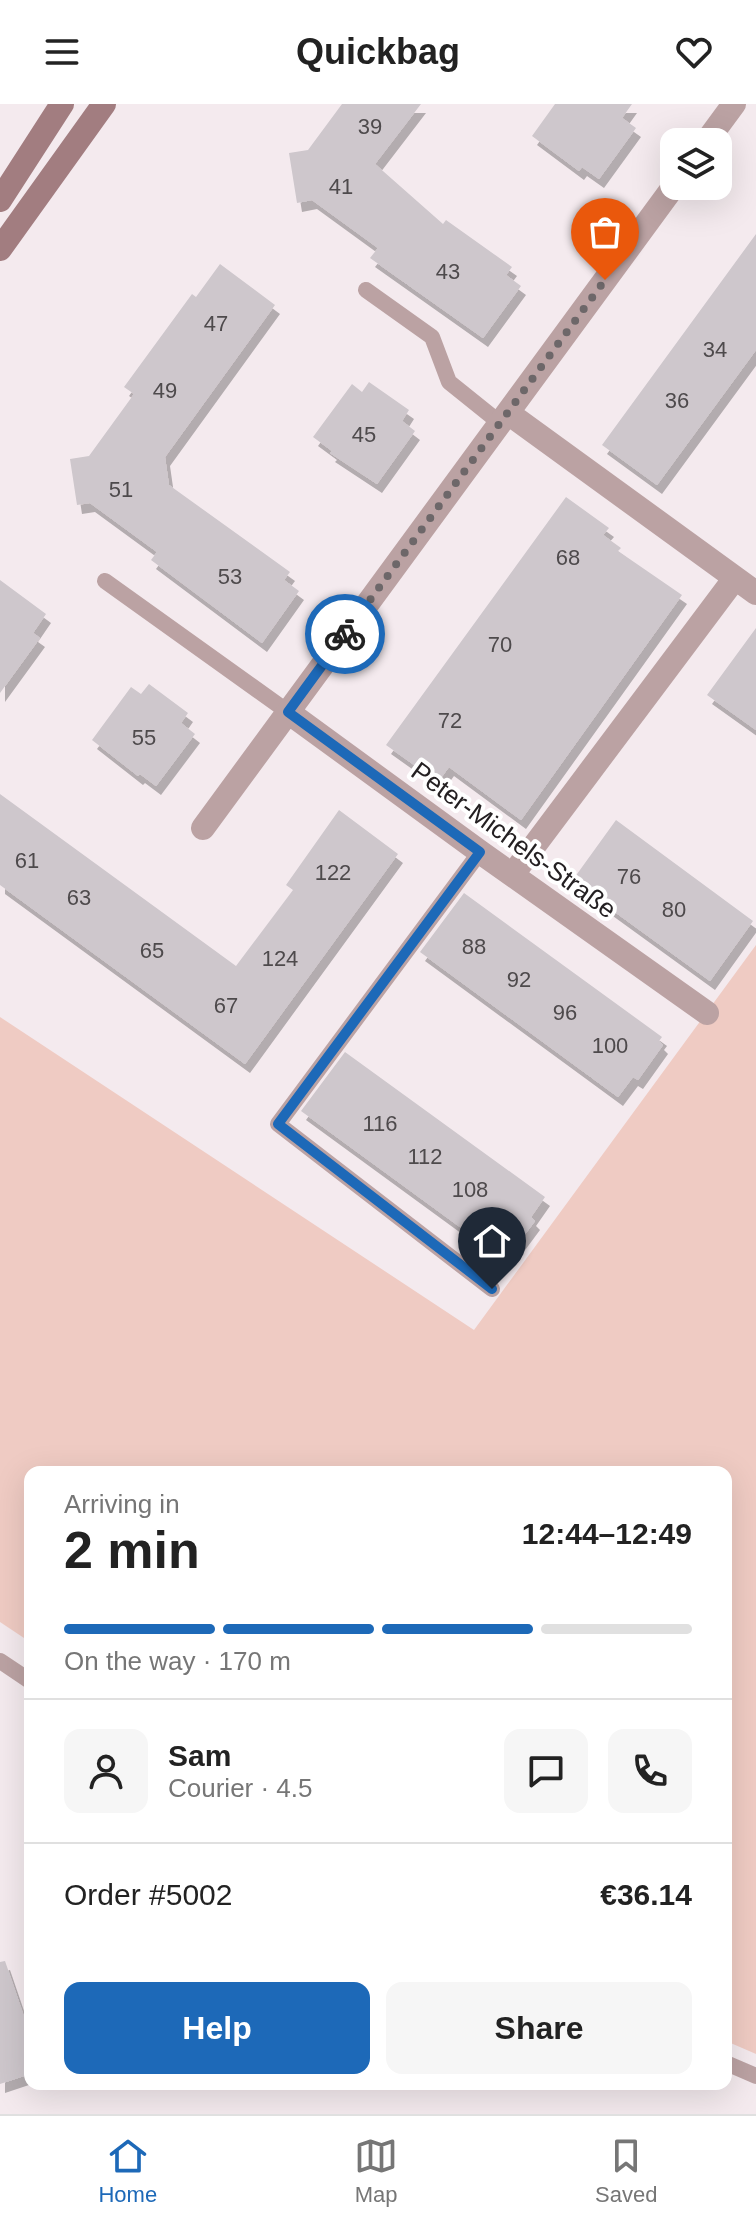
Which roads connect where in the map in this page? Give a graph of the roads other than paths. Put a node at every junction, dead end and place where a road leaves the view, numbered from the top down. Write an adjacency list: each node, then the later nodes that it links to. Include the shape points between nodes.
1 (62, 104): 5 (main road)
2 (104, 104): 7 (main road)
3 (734, 104): 4 (street)
4 (716, 128)
5 (0, 200)
6 (664, 200): 9 (street)
7 (0, 249)
8 (366, 290): 9 (lane, via 432,337 449,382)
9 (504, 418): 10 (street); 13 (street)
10 (735, 578): 12 (street); 16 (street)
11 (105, 581): 13 (lane)
12 (756, 593)
13 (288, 712): 14 (street); 15 (street, Peter-Michels-Straße)
14 (203, 828)
15 (480, 852): 16 (street, Peter-Michels-Straße); 18 (lane, via 278,1124)
16 (513, 874): 17 (street, Peter-Michels-Straße)
17 (707, 1013)
18 (492, 1289)
19 (0, 1661): 20 (lane)
20 (24, 1677)
21 (732, 2066): 22 (lane)
22 (756, 2076)

